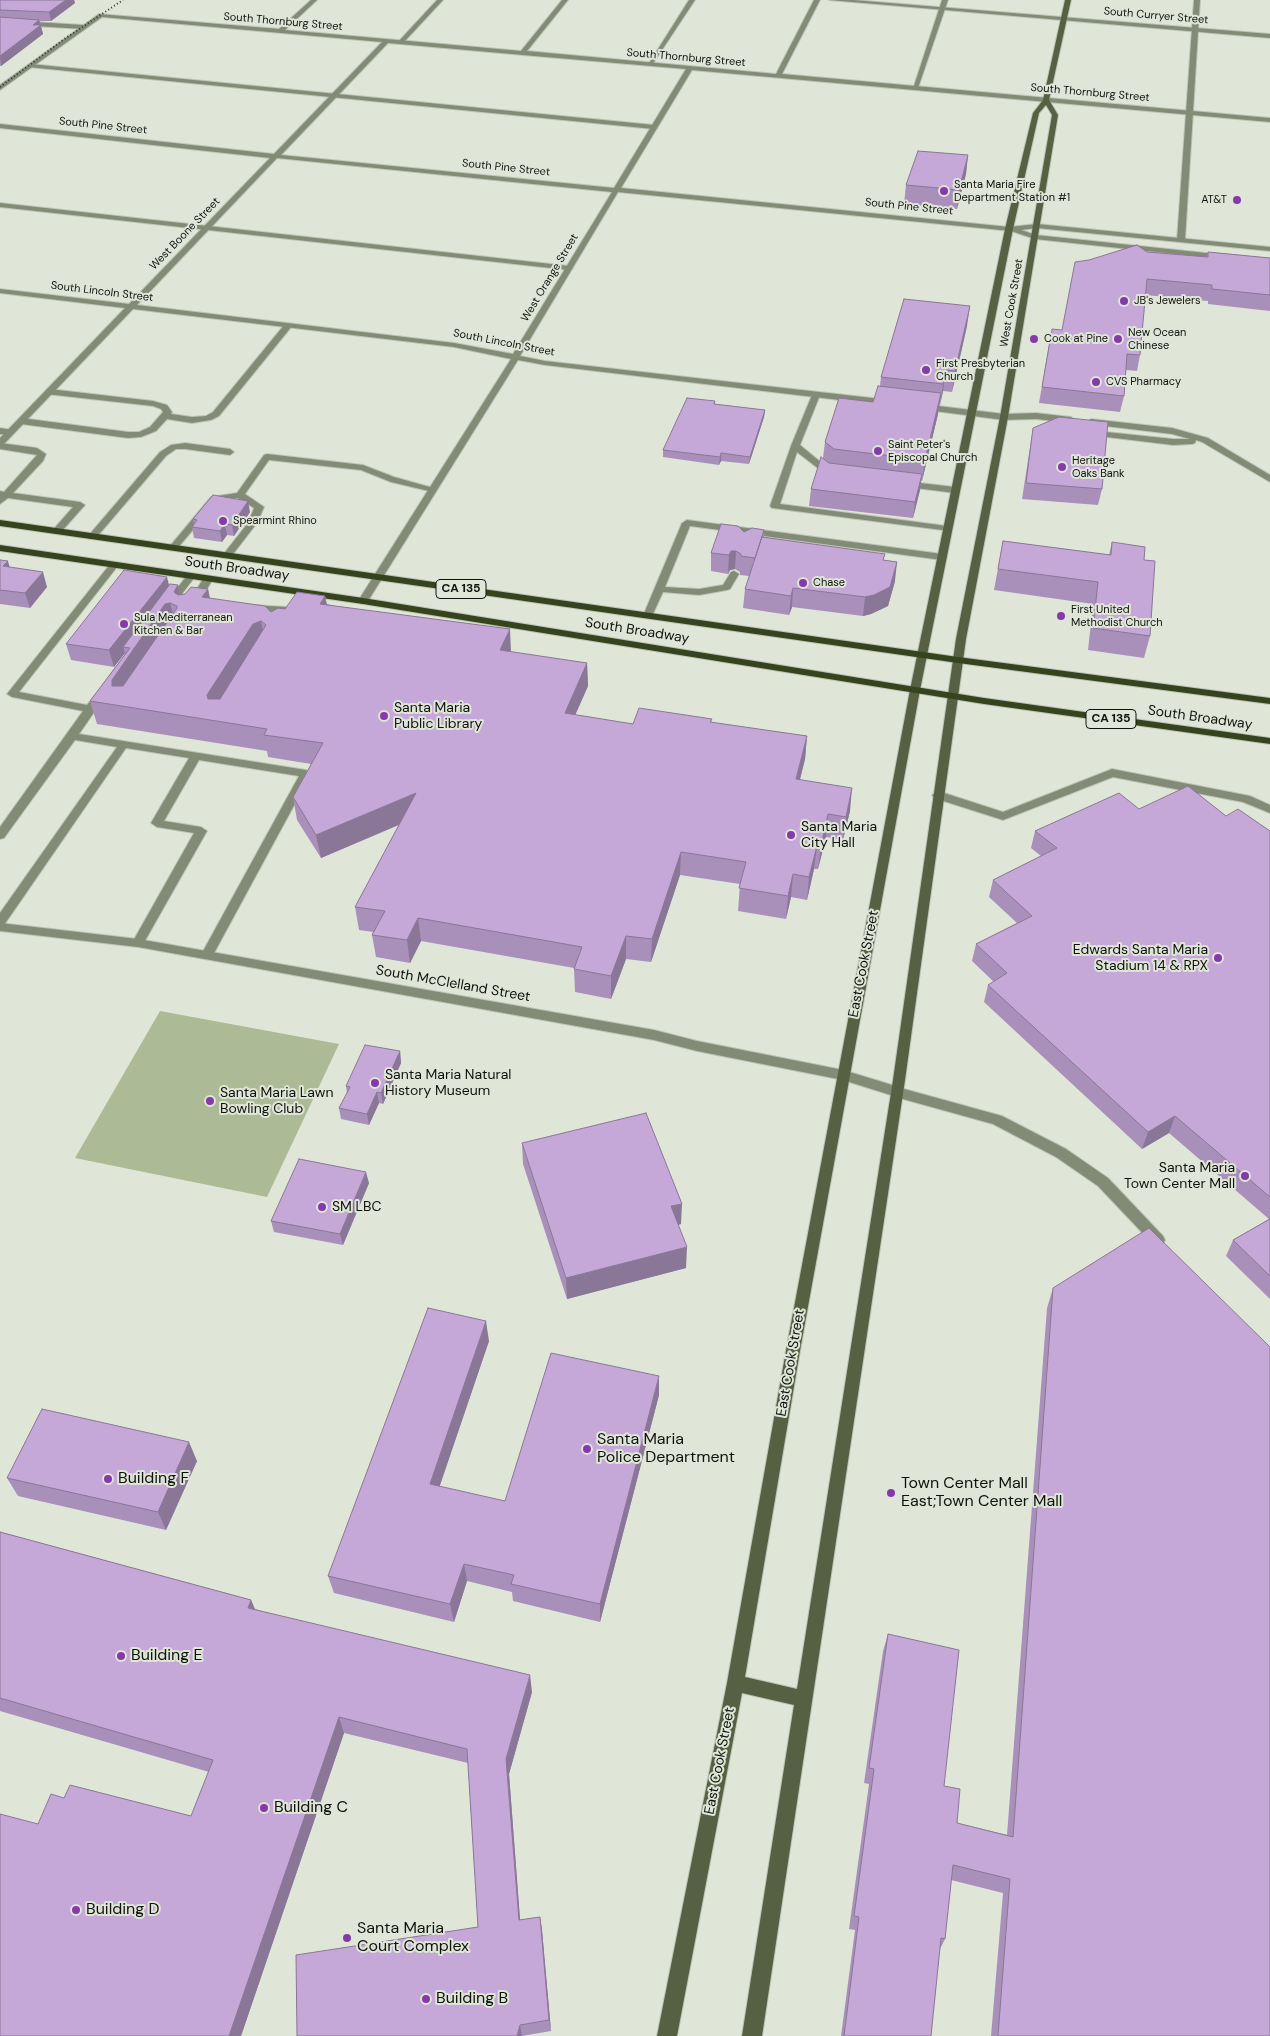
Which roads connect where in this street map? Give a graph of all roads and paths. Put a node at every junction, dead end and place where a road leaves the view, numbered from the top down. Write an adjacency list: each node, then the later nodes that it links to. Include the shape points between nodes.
1 (314, 0): 15 (street)
2 (440, 0): 18 (street)
3 (565, 0): 19 (street)
4 (692, 0): 20 (street)
5 (817, 0): 23 (street)
6 (832, 0): 10 (street, South Curryer Street)
7 (945, 0): 10 (street)
8 (1068, 0): 11 (street, West Cook Street)
9 (1197, 0): 14 (street)
10 (942, 9): 11 (street, South Curryer Street); 25 (street)
11 (1064, 19): 14 (street, South Curryer Street); 27 (street, West Cook Street)
12 (0, 22): 13 (street)
13 (84, 27): 15 (street, South Thornburg Street, via 101,15); 21 (street)
14 (1195, 30): 16 (street, South Curryer Street); 28 (street)
15 (280, 31): 17 (street, South Thornburg Street)
16 (1270, 36)
17 (386, 41): 18 (street, South Thornburg Street); 26 (street, West Boone Street)
18 (401, 42): 19 (street, South Thornburg Street)
19 (523, 53): 20 (street, South Thornburg Street)
20 (650, 64): 22 (street, South Thornburg Street)
21 (30, 66): 24 (street); 26 (street)
22 (690, 68): 23 (street, South Thornburg Street); 31 (street, West Orange Street)
23 (778, 76): 25 (street, South Thornburg Street)
24 (0, 88)
25 (915, 88): 27 (street, South Thornburg Street)
26 (334, 95): 31 (street); 32 (street, West Boone Street)
27 (1046, 100): 28 (street, South Thornburg Street); 35 (street, West Cook Street, via 1055,115); 37 (street, West Cook Street, via 1036,113)
28 (1189, 112): 29 (street, South Thornburg Street); 39 (street)
29 (1270, 120)
30 (0, 126): 32 (street, South Pine Street)
31 (654, 126): 33 (street, West Orange Street)
32 (274, 156): 33 (street, South Pine Street); 36 (street, West Boone Street)
33 (616, 190): 37 (street, South Pine Street); 42 (street, West Orange Street)
34 (0, 205): 36 (street)
35 (1037, 226): 37 (street, South Pine Street); 38 (street, West Cook Street); 39 (street, South Pine Street)
36 (205, 229): 42 (street); 44 (street, West Boone Street)
37 (1009, 229): 38 (street, South Pine Street); 51 (street, West Cook Street)
38 (1036, 238): 41 (street, South Pine Street); 53 (street, West Cook Street)
39 (1181, 240): 40 (street, South Pine Street)
40 (1270, 249)
41 (1234, 258)
42 (569, 268): 46 (street, West Orange Street)
43 (0, 291): 44 (street, South Lincoln Street)
44 (130, 307): 45 (street, South Lincoln Street); 47 (street, West Boone Street)
45 (288, 326): 46 (street, South Lincoln Street, via 454,345); 52 (street, via 216,414 192,420)
46 (515, 358): 48 (street, South Lincoln Street); 66 (street, West Orange Street)
47 (49, 392): 52 (street, via 153,404 164,407 168,412); 54 (street, West Boone Street)
48 (816, 395): 49 (street, South Lincoln Street); 61 (street)
49 (903, 405)
50 (913, 406): 51 (street)
51 (970, 412): 53 (street); 67 (street, West Cook Street)
52 (164, 416): 54 (street, via 153,429 128,435)
53 (1004, 417): 55 (street); 59 (street, via 1036,416 1147,428); 93 (street, West Cook Street)
54 (21, 421): 58 (street, West Boone Street)
55 (1074, 430)
56 (0, 431): 58 (street)
57 (1084, 431): 59 (street, via 1173,442)
58 (10, 432): 60 (street, West Boone Street)
59 (1205, 440): 64 (street)
60 (0, 444): 69 (street, via 42,454)
61 (795, 446): 63 (street, via 828,474); 71 (street, via 775,506)
62 (230, 452): 73 (street, via 174,447 163,454)
63 (838, 475)
64 (1270, 479)
65 (896, 483): 67 (street)
66 (434, 489): 68 (street, via 391,479 363,468 267,457); 81 (street, West Orange Street)
67 (955, 490): 71 (street, West Cook Street)
68 (240, 495): 75 (street, via 214,499); 76 (street, via 259,507 252,523)
69 (2, 497): 72 (street, via 80,505)
70 (0, 523): 72 (main road, South Broadway / CA 135)
71 (948, 529): 77 (street, West Cook Street)
72 (57, 531): 73 (main road, South Broadway / CA 135)
73 (92, 537): 75 (main road, South Broadway / CA 135)
74 (0, 548): 78 (main road, South Broadway / CA 135)
75 (173, 548): 76 (main road, South Broadway / CA 135)
76 (227, 556): 81 (main road, South Broadway / CA 135)
77 (942, 557): 83 (street, via 748,535 688,523); 92 (street, West Cook Street)
78 (114, 565): 80 (main road, South Broadway / CA 135); 98 (street, via 12,694)
79 (734, 574): 83 (street, via 727,587 699,592)
80 (191, 576): 82 (main road, South Broadway / CA 135); 89 (street)
81 (378, 577): 85 (street, West Orange Street); 90 (main road, South Broadway / CA 135)
82 (208, 579): 84 (main road, South Broadway / CA 135); 88 (street, via 199,600)
83 (660, 589): 90 (street)
84 (299, 592): 85 (main road, South Broadway / CA 135); 87 (street)
85 (364, 601): 95 (main road, South Broadway / CA 135)
86 (244, 607): 87 (street)
87 (288, 610): 91 (street)
88 (186, 614)
89 (161, 615)
90 (648, 616): 92 (main road, South Broadway / CA 135)
91 (280, 623)
92 (923, 655): 93 (main road, South Broadway / CA 135); 95 (street, East Cook Street)
93 (958, 660): 96 (street, West Cook Street); 97 (main road, South Broadway / CA 135)
94 (108, 686): 98 (street)
95 (915, 690): 96 (main road, South Broadway / CA 135); 110 (street, East Cook Street)
96 (952, 696): 100 (main road, South Broadway / CA 135); 103 (street)
97 (1270, 701)
98 (90, 709): 99 (street)
99 (72, 736): 101 (street); 105 (street)
100 (1270, 741)
101 (124, 744): 102 (street); 106 (street)
102 (196, 756): 108 (street, via 157,823 201,831); 109 (street, via 306,774)
103 (938, 795): 104 (street, via 1003,816 1112,773 1246,799); 111 (street)
104 (1270, 809)
105 (0, 835)
106 (0, 922)
107 (0, 927): 108 (street, South McClelland Street)
108 (138, 943): 109 (street, South McClelland Street)
109 (207, 955): 110 (street, South McClelland Street, via 654,1035)
110 (843, 1075): 111 (street, South McClelland Street); 113 (street, East Cook Street)
111 (897, 1092): 112 (street, South McClelland Street, via 997,1120 1061,1153 1103,1182); 114 (street)
112 (1169, 1251)
113 (735, 1683): 114 (street); 115 (street, East Cook Street)
114 (804, 1699): 116 (street)
115 (667, 2036)
116 (752, 2036)

